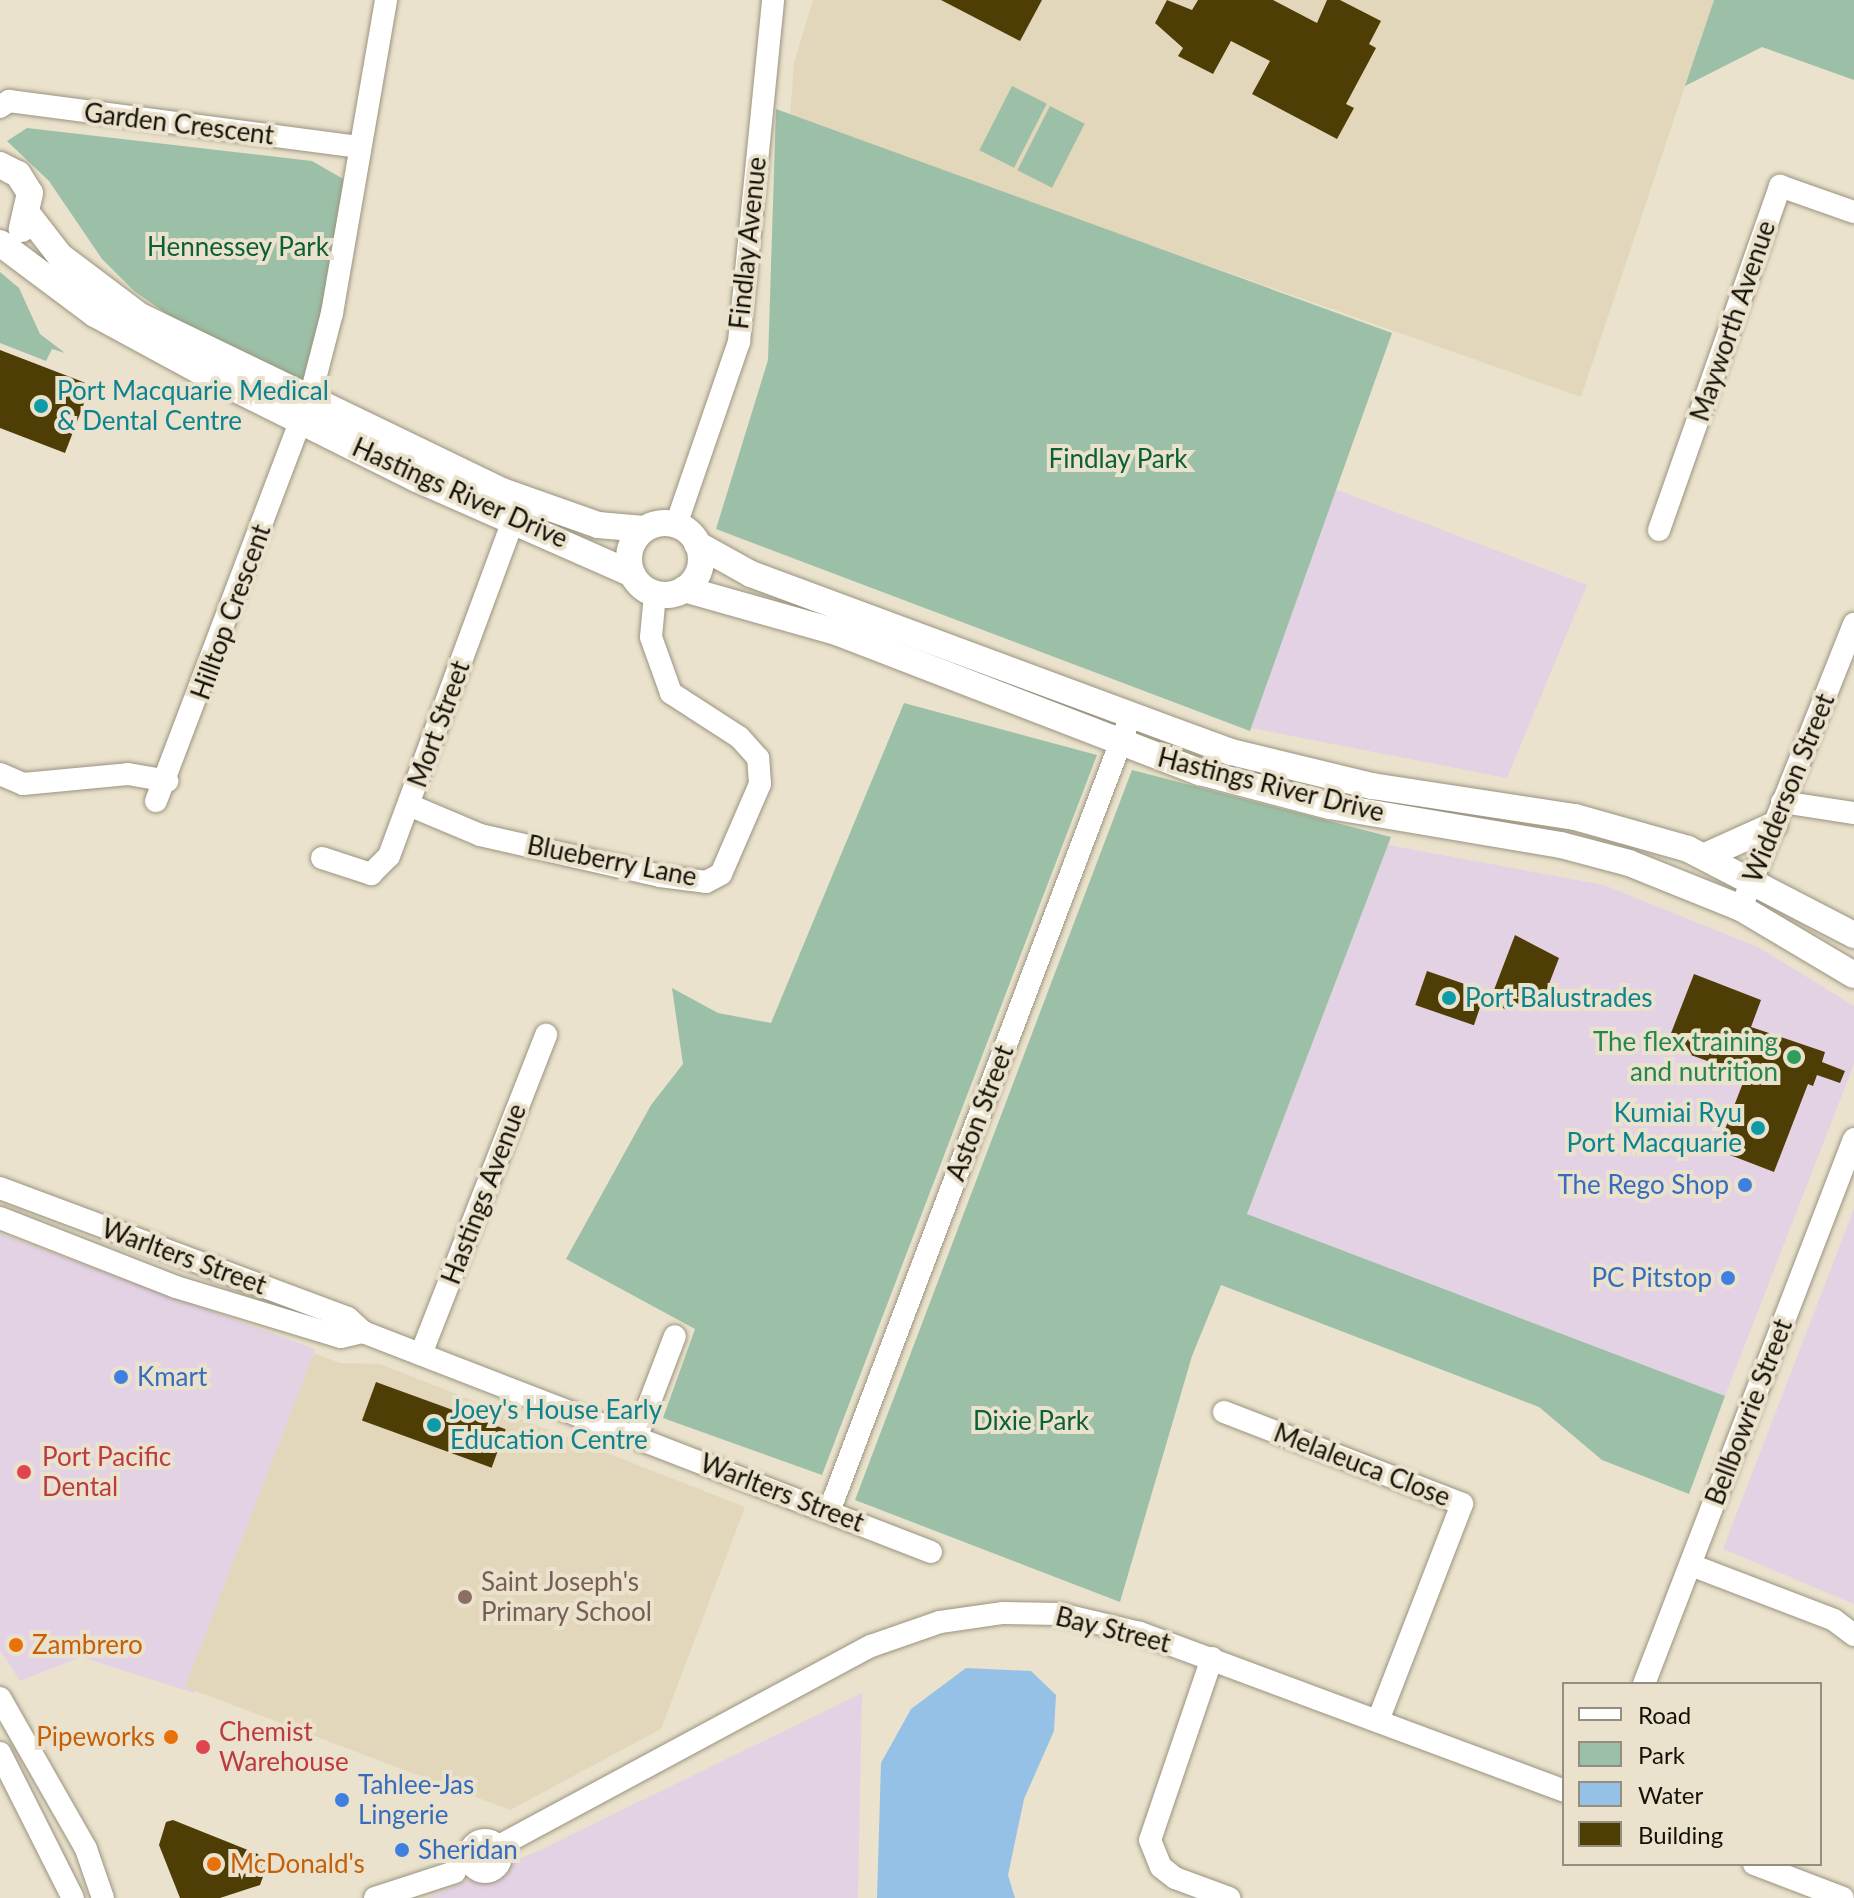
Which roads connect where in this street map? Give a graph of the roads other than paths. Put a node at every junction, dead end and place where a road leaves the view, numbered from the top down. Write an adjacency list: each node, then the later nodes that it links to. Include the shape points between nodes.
1 (386, 0): 4 (street)
2 (773, 0): 11 (street, Findlay Avenue, via 739,342)
3 (0, 107): 4 (street, Garden Crescent, via 9,101)
4 (360, 147): 9 (street, via 332,313)
5 (0, 165): 7 (main road, via 25,183)
6 (1854, 212): 13 (street, Mayworth Avenue, via 1780,186)
7 (29, 216): 8 (main road); 9 (main road, Hastings River Drive, via 60,256 116,302)
8 (0, 243): 9 (main road, Hastings River Drive, via 95,314)
9 (306, 409): 10 (main road, Hastings River Drive); 12 (main road, Hastings River Drive, via 502,491 598,525); 22 (street, Hilltop Crescent)
10 (513, 520): 15 (main road, Hastings River Drive); 24 (street, Mort Street)
11 (676, 525): 12 (main road); 14 (main road)
12 (644, 529): 15 (main road, via 631,545)
13 (1659, 530)
14 (697, 544): 16 (main road, via 700,565); 19 (main road, Hastings River Drive, via 751,574 1038,677)
15 (632, 574): 17 (main road)
16 (684, 589): 17 (main road); 20 (main road, Hastings River Drive, via 839,633)
17 (655, 594): 24 (street, Blueberry Lane, via 651,637 671,693 739,737 758,758 760,784 721,874 706,882 660,876 480,835)
18 (1854, 624): 26 (street, Widderson Street)
19 (1130, 717): 20 (street, Aston Street); 27 (main road, Hastings River Drive, via 1296,770 1575,817)
20 (1120, 744): 30 (main road, Hastings River Drive, via 1330,806 1561,845 1629,863); 42 (street, Aston Street)
21 (0, 774): 22 (street, via 23,784 128,774)
22 (167, 781): 23 (street, Hilltop Crescent)
23 (156, 801)
24 (409, 805): 28 (street, Mort Street, via 389,856 371,874)
25 (1854, 813): 26 (street)
26 (1778, 814): 27 (main road); 29 (street, Widderson Street)
27 (1705, 856): 29 (main road, Hastings River Drive)
28 (322, 858)
29 (1753, 878): 30 (street, Widderson Street); 31 (main road, Hastings River Drive)
30 (1741, 908): 32 (main road, Hastings River Drive)
31 (1854, 935)
32 (1854, 975)
33 (546, 1035): 39 (street, Hastings Avenue)
34 (1854, 1139): 44 (street, Bellbowrie Street)
35 (0, 1188): 37 (street, Warlters Street, via 348,1318)
36 (0, 1218): 37 (street, Warlters Street, via 176,1287 341,1337)
37 (363, 1332): 39 (street, Warlters Street)
38 (675, 1336): 41 (street)
39 (421, 1354): 41 (street, Warlters Street)
40 (1224, 1412): 49 (street, Melaleuca Close, via 1462,1504)
41 (636, 1438): 42 (street, Warlters Street)
42 (830, 1509): 43 (street, Warlters Street)
43 (931, 1552)
44 (1691, 1565): 45 (street, via 1834,1620); 47 (street, Bellbowrie Street)
45 (1854, 1635)
46 (1212, 1658): 49 (street, Bay Street); 53 (street, Bay Street, via 1060,1614 971,1615 940,1622 871,1646 499,1846 484,1840 473,1845); 58 (street, via 1150,1840 1161,1867 1175,1878)
47 (1645, 1682)
48 (0, 1698): 55 (street, via 86,1849)
49 (1378, 1721): 51 (street, Bay Street)
50 (0, 1753): 54 (street)
51 (1562, 1790)
52 (1759, 1866): 59 (street)
53 (463, 1868): 56 (street, Bay Street); 57 (street, Bay Street)
54 (73, 1898)
55 (103, 1898)
56 (375, 1898)
57 (410, 1898)
58 (1229, 1898)
59 (1843, 1898)

